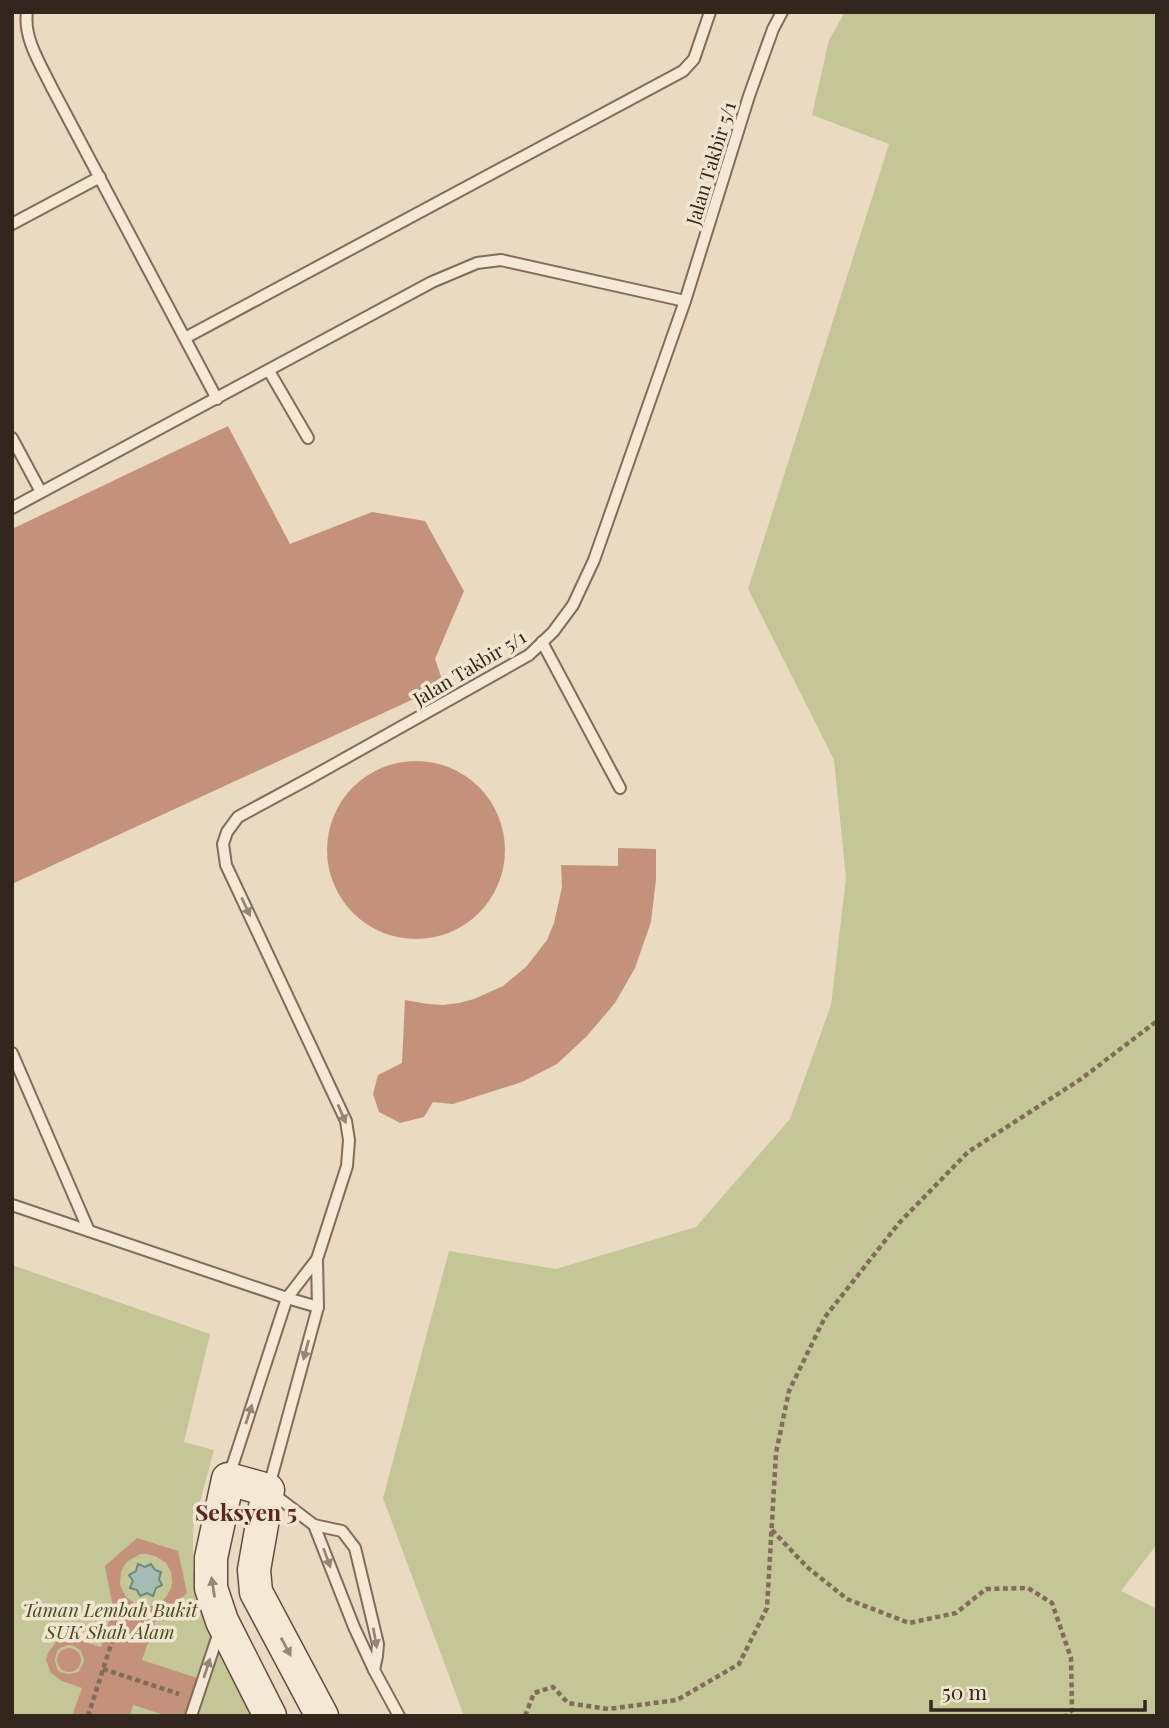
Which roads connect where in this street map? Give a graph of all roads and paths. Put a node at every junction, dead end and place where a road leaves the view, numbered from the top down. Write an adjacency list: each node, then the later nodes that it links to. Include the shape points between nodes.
1 (27, 12): 4 (lane, via 29,40)
2 (710, 12): 7 (lane, via 694,59 683,71)
3 (782, 12): 6 (lane, Jalan Takbir 5/1, via 749,96)
4 (100, 177): 5 (lane); 7 (lane)
5 (12, 224)
6 (685, 301): 8 (lane, via 500,260 477,263 432,282); 14 (lane, Jalan Takbir 5/1, via 594,560 573,605)
7 (185, 338): 9 (lane)
8 (269, 371): 9 (lane); 11 (lane)
9 (217, 399): 12 (lane)
10 (12, 438): 12 (lane)
11 (308, 438)
12 (41, 492): 13 (lane)
13 (12, 508)
14 (542, 642): 15 (lane); 20 (lane, Jalan Takbir 5/1, one-way to 20, via 529,655 238,817 227,832 223,844 226,865 345,1121 349,1140 346,1166)
15 (620, 789)
16 (1157, 1020): 26 (path, via 1081,1079 968,1152 899,1223 825,1317 789,1391 776,1453)
17 (12, 1053): 19 (lane)
18 (12, 1205): 19 (lane)
19 (89, 1231): 21 (lane)
20 (317, 1259): 21 (lane); 22 (lane)
21 (287, 1298): 22 (lane); 23 (lane, one-way to 21)
22 (318, 1307): 24 (lane, one-way to 24)
23 (228, 1479): 24 (street); 27 (street, one-way to 23, via 211,1588 211,1558)
24 (268, 1490): 25 (lane); 35 (street, one-way to 35, via 254,1570 256,1592)
25 (314, 1525): 30 (lane, one-way to 30); 30 (lane, one-way to 30, via 342,1531 355,1548 378,1644)
26 (772, 1530): 37 (path, via 767,1608 739,1664 677,1700 608,1709 568,1703 553,1687 534,1693); 38 (path, via 807,1567 847,1599 909,1623 956,1613 986,1589 1028,1588 1052,1603 1071,1658 1072,1710)
27 (222, 1621): 31 (lane, one-way to 27); 34 (street)
28 (118, 1623): 29 (path)
29 (103, 1669): 31 (path); 32 (path)
30 (374, 1670): 36 (lane)
31 (196, 1699): 33 (lane)
32 (88, 1716)
33 (191, 1716)
34 (270, 1716)
35 (322, 1716)
36 (399, 1716)
37 (525, 1716)
38 (1066, 1716)

